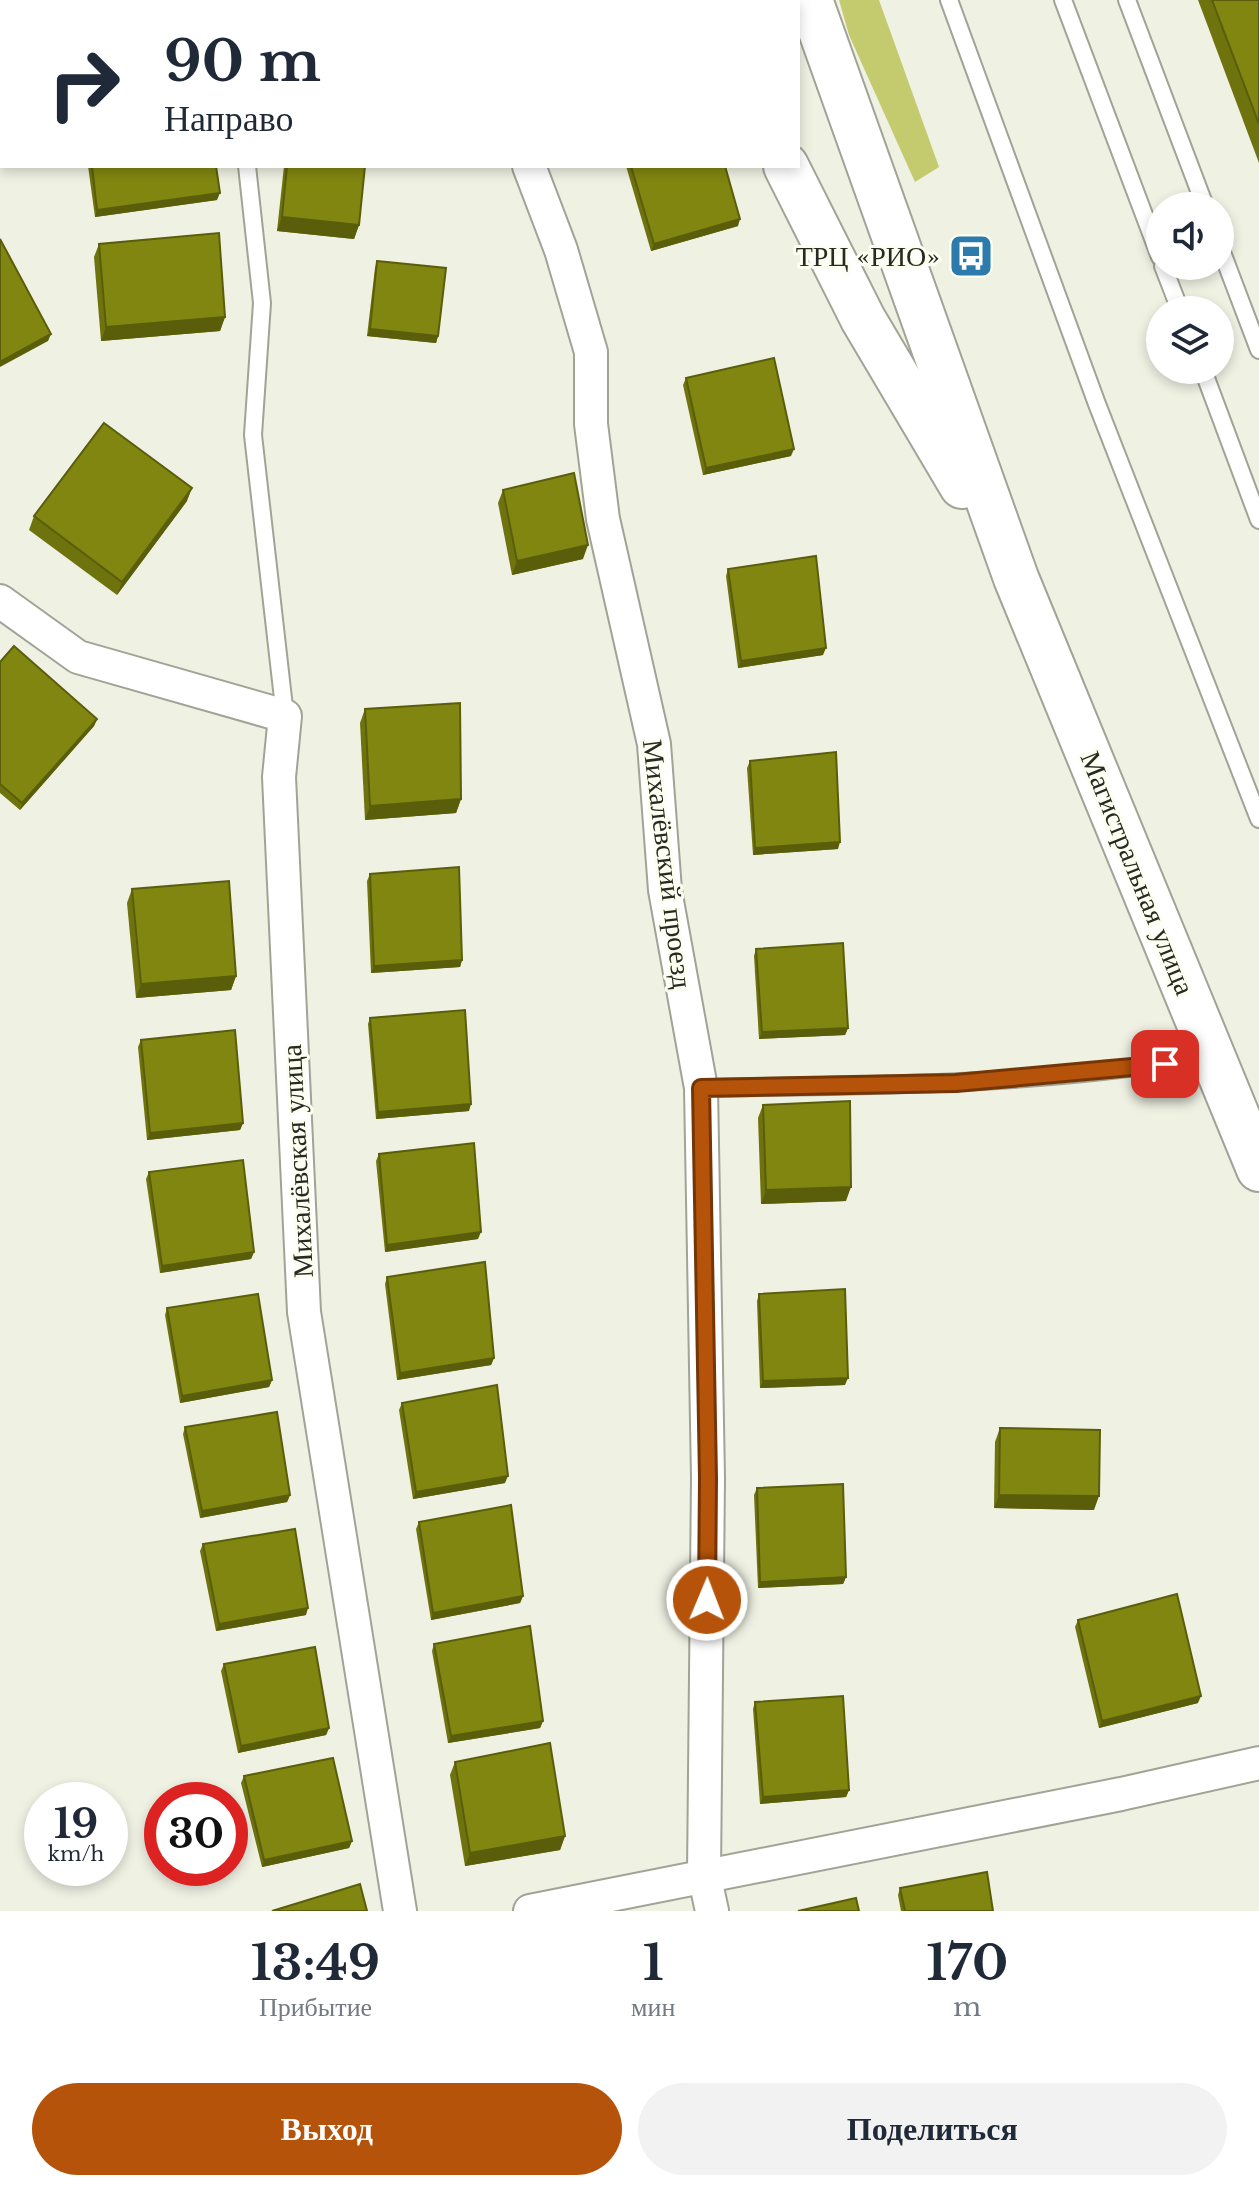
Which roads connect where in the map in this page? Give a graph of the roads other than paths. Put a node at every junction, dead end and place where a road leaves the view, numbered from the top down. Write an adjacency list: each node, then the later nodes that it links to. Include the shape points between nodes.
1 (810, 0): 14 (highway, Магистральная улица)
2 (949, 0): 17 (lane, via 1097,404)
3 (1063, 0): 9 (lane)
4 (1127, 0): 8 (lane)
5 (247, 168): 16 (lane, via 262,303 253,435)
6 (530, 168): 19 (street, Михалёвский проезд, via 591,352 591,424 603,519 654,744 665,890)
7 (787, 168): 14 (highway, Магистральная улица, via 863,319)
8 (1200, 192)
9 (1146, 220)
10 (1232, 280): 11 (lane)
11 (1259, 350)
12 (1208, 384): 13 (lane)
13 (1259, 520)
14 (1016, 578): 18 (highway, Магистральная улица)
15 (0, 601): 16 (street, via 78,657)
16 (285, 716): 23 (street, Михалёвская улица, via 279,777 304,1312)
17 (1259, 819)
18 (1213, 1056): 19 (lane, via 1141,1068 956,1083); 20 (highway, Магистральная улица)
19 (701, 1088): 22 (street, Михалёвский проезд, via 708,1478)
20 (1259, 1169)
21 (1259, 1763): 22 (street)
22 (704, 1874): 24 (street); 25 (street, Михалёвский проезд)
23 (400, 1911)
24 (530, 1911)
25 (712, 1911)

